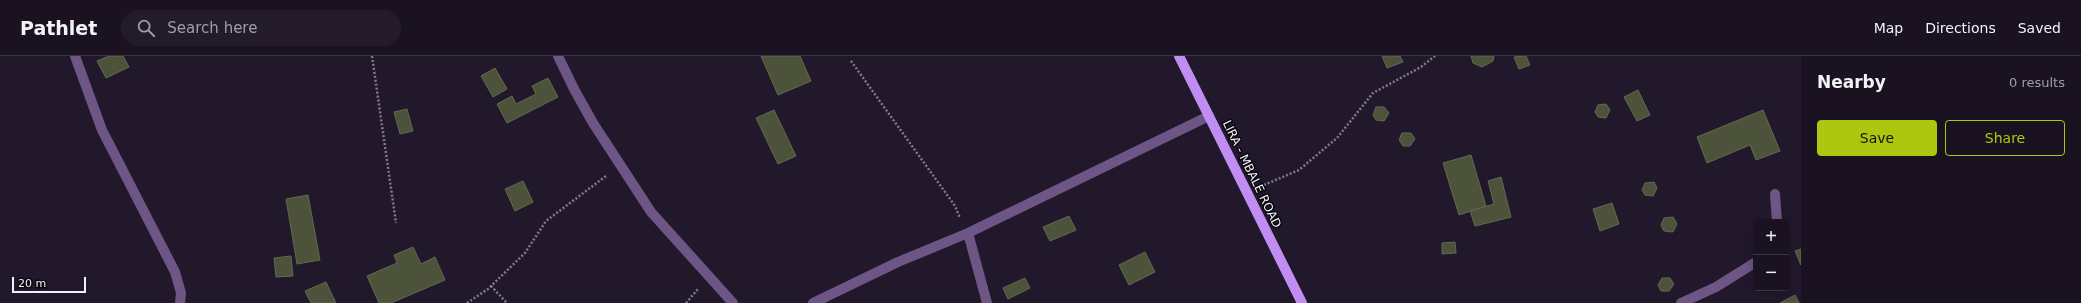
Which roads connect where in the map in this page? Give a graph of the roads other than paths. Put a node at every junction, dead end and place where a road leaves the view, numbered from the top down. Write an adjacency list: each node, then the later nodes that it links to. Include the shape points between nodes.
1 (75, 56): 9 (street, via 102,130 175,272 181,293)
2 (558, 56): 10 (street, via 589,116 651,212)
3 (1179, 56): 4 (main road, LIRA - MBALE ROAD)
4 (1209, 116): 7 (street); 13 (main road, LIRA - MBALE ROAD)
5 (1775, 194): 6 (street)
6 (1777, 219)
7 (968, 233): 11 (street, via 898,262); 12 (street)
8 (1753, 264): 14 (street, via 1716,287)
9 (180, 303)
10 (733, 303)
11 (813, 303)
12 (987, 303)
13 (1302, 303)
14 (1681, 303)

